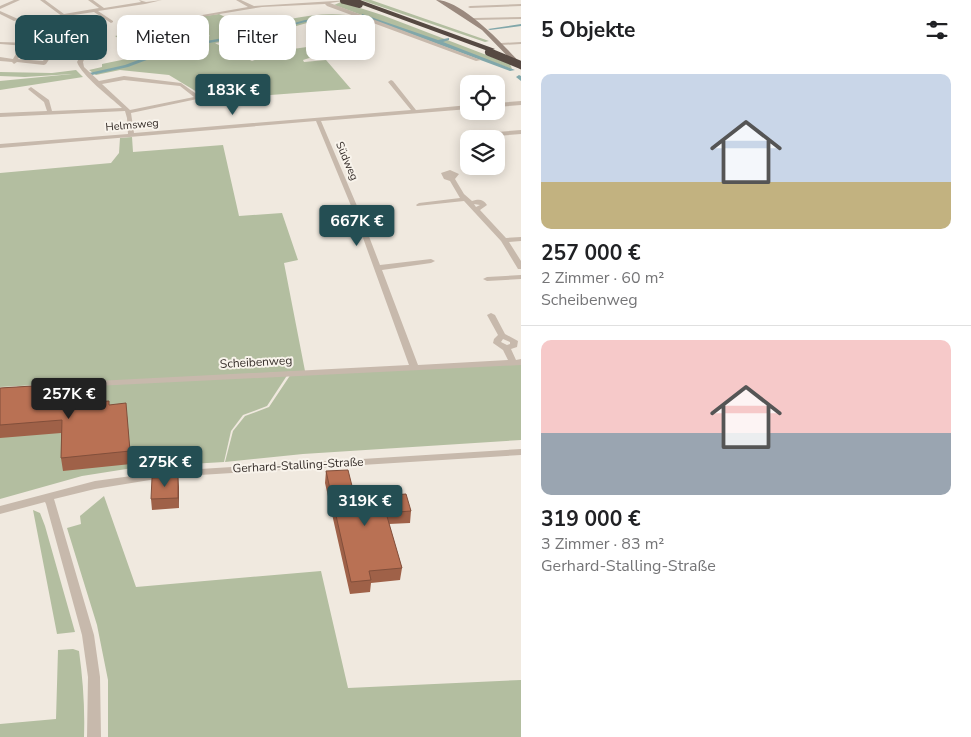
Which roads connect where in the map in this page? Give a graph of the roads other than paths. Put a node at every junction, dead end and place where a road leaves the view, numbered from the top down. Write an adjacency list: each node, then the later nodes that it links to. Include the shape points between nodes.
1 (18, 0): 13 (street)
2 (42, 0): 18 (street)
3 (90, 0): 15 (street)
4 (160, 0): 9 (street)
5 (238, 0): 14 (street)
6 (344, 0): 10 (highway, bridge)
7 (348, 0): 12 (street)
8 (439, 0): 20 (street)
9 (143, 1): 15 (street)
10 (358, 2): 28 (highway)
11 (520, 2): 20 (street, via 468,6 476,13)
12 (327, 3): 14 (street); 32 (street)
13 (0, 8)
14 (252, 8): 19 (street)
15 (103, 9): 16 (street)
16 (94, 10): 18 (street); 23 (street)
17 (0, 12): 22 (street)
18 (63, 15)
19 (209, 15)
20 (470, 17): 21 (street); 27 (street)
21 (521, 18)
22 (15, 20)
23 (111, 22)
24 (0, 43): 26 (street)
25 (521, 43): 27 (street)
26 (15, 44)
27 (501, 44): 35 (street)
28 (490, 51): 33 (highway, bridge); 35 (highway, bridge)
29 (0, 59): 34 (street)
30 (46, 60): 34 (street, via 44,63)
31 (81, 60): 37 (street, via 85,73)
32 (478, 60)
33 (521, 61)
34 (14, 62)
35 (521, 66)
36 (392, 82): 44 (street)
37 (97, 83): 42 (street); 42 (street, via 124,78 181,85 200,98)
38 (31, 89): 43 (street, via 47,101)
39 (521, 103): 40 (street)
40 (505, 104)
41 (460, 108): 44 (street, Helmsweg)
42 (128, 110): 43 (street); 49 (street)
43 (50, 112): 45 (street)
44 (415, 112): 46 (street, Helmsweg)
45 (0, 115)
46 (318, 120): 49 (street, Helmsweg); 58 (street, Südweg)
47 (521, 132): 48 (street)
48 (505, 133)
49 (131, 135): 50 (street, Helmsweg)
50 (0, 146)
51 (452, 180): 52 (street)
52 (468, 201): 53 (street); 55 (street)
53 (419, 205)
54 (521, 239): 55 (street)
55 (504, 240): 57 (street)
56 (431, 261): 58 (street)
57 (521, 267)
58 (377, 268): 63 (street, Südweg)
59 (521, 277): 60 (street)
60 (487, 279)
61 (492, 315): 62 (street, Scheibenweg, via 502,336 514,341 514,345 506,348)
62 (517, 362): 63 (street, Scheibenweg)
63 (414, 367): 64 (street, Scheibenweg)
64 (29, 388)
65 (521, 452): 66 (street, Gerhard-Stalling-Straße, via 168,474 95,485)
66 (48, 498): 67 (street, Gerhard-Stalling-Straße); 68 (street, via 88,635 94,677)
67 (0, 510)
68 (94, 737)

